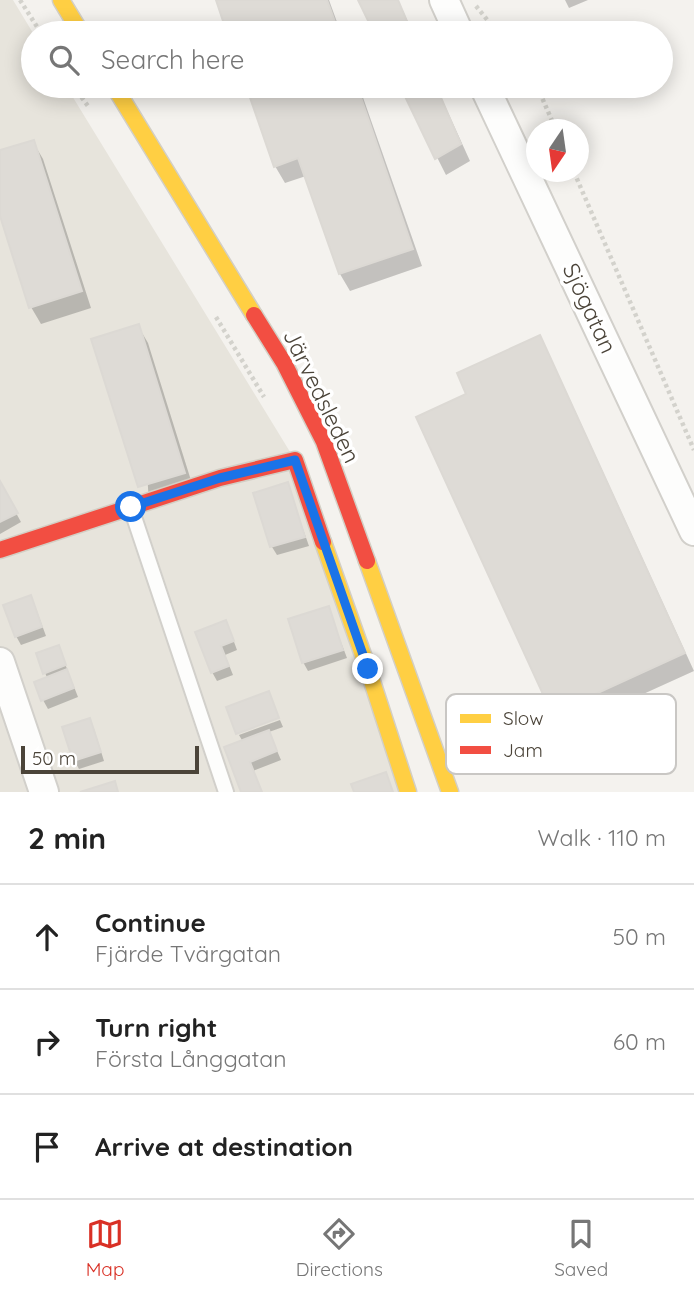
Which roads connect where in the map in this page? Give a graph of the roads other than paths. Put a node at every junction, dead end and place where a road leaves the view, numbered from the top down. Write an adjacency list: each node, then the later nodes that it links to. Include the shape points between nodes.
1 (61, 0): 3 (main road)
2 (444, 0): 4 (street)
3 (74, 21)
4 (454, 21)
5 (121, 98): 14 (main road, Järvedsleden, via 284,363 324,442)
6 (490, 98): 8 (street, Sjögatan)
7 (131, 507): 9 (main road); 12 (lane); 13 (main road, via 295,460)
8 (694, 531)
9 (0, 550)
10 (0, 662): 11 (street)
11 (44, 792)
12 (226, 792)
13 (408, 792)
14 (450, 792)

